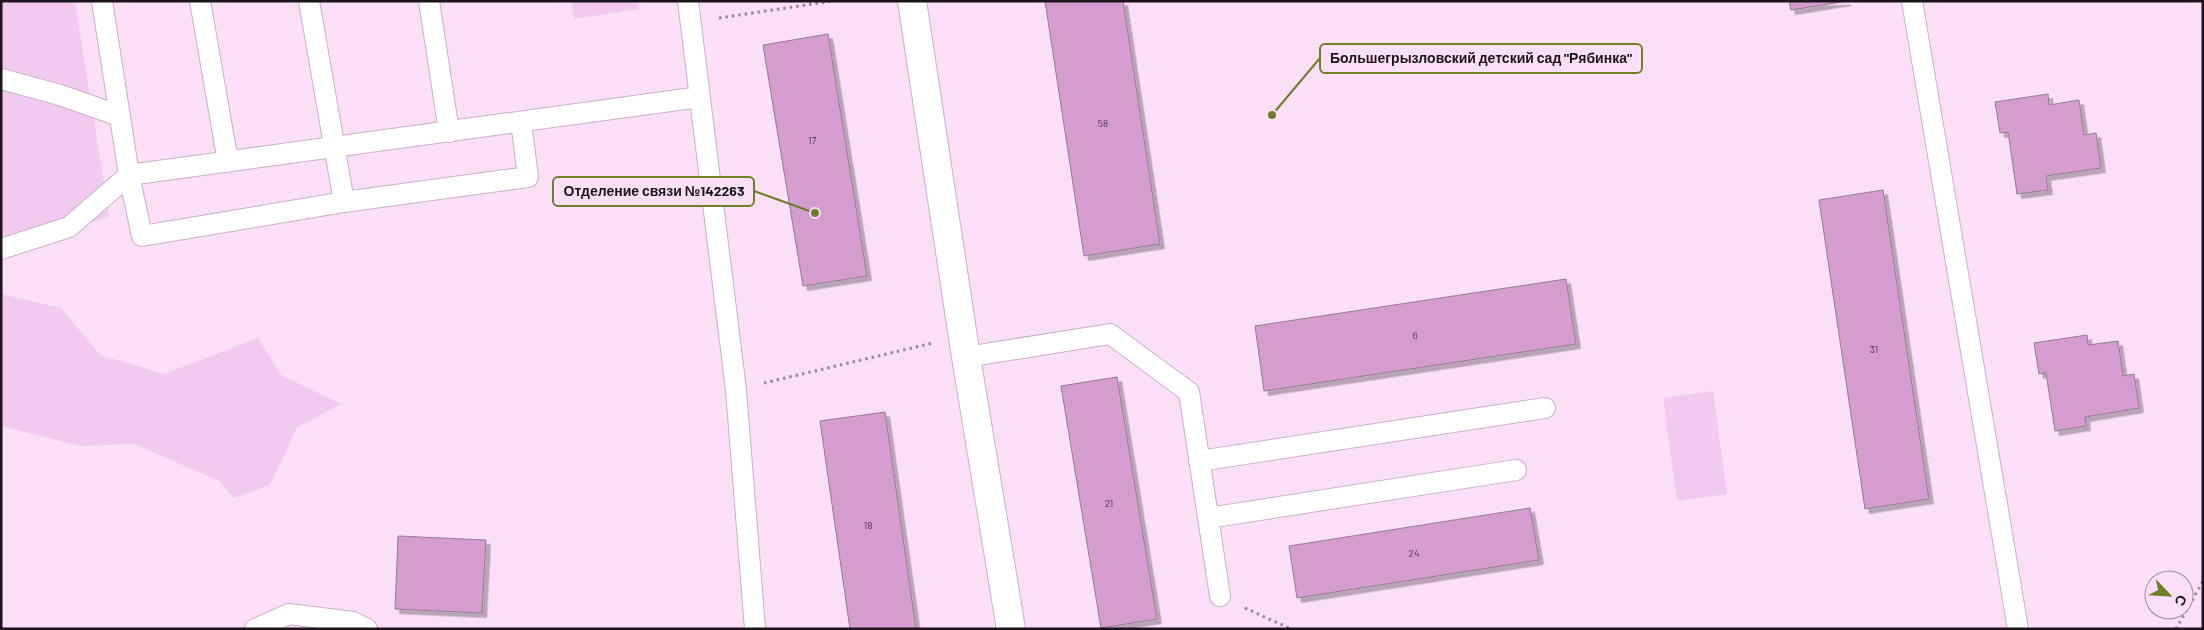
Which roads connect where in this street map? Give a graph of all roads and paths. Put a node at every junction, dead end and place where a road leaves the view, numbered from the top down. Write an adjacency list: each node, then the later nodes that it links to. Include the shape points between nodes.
1 (200, 1): 16 (lane)
2 (309, 1): 15 (lane)
3 (428, 1): 14 (lane)
4 (688, 1): 9 (lane)
5 (833, 1): 9 (path)
6 (912, 1): 20 (street)
7 (1912, 1): 33 (lane)
8 (97, 5): 12 (lane)
9 (691, 22): 11 (lane)
10 (1, 79): 12 (lane)
11 (700, 97): 13 (lane); 21 (lane)
12 (120, 116): 17 (lane)
13 (521, 122): 14 (lane); 18 (lane, via 528,177)
14 (449, 132): 15 (lane)
15 (334, 148): 16 (lane); 18 (lane)
16 (228, 162): 17 (lane)
17 (130, 175): 18 (lane, via 142,236); 19 (lane, via 69,227)
18 (344, 202)
19 (1, 249)
20 (964, 346): 21 (path); 23 (lane, via 1110,334 1189,392); 31 (street)
21 (736, 390): 30 (lane)
22 (1545, 408): 23 (lane)
23 (1199, 461): 25 (lane)
24 (1516, 470): 25 (lane)
25 (1208, 518): 27 (lane)
26 (2203, 581): 34 (path)
27 (1220, 596): 32 (path)
28 (255, 629): 29 (lane, via 289,614 353,622)
29 (367, 629)
30 (755, 629)
31 (1011, 629)
32 (1291, 629)
33 (2018, 629)
34 (2176, 629)

